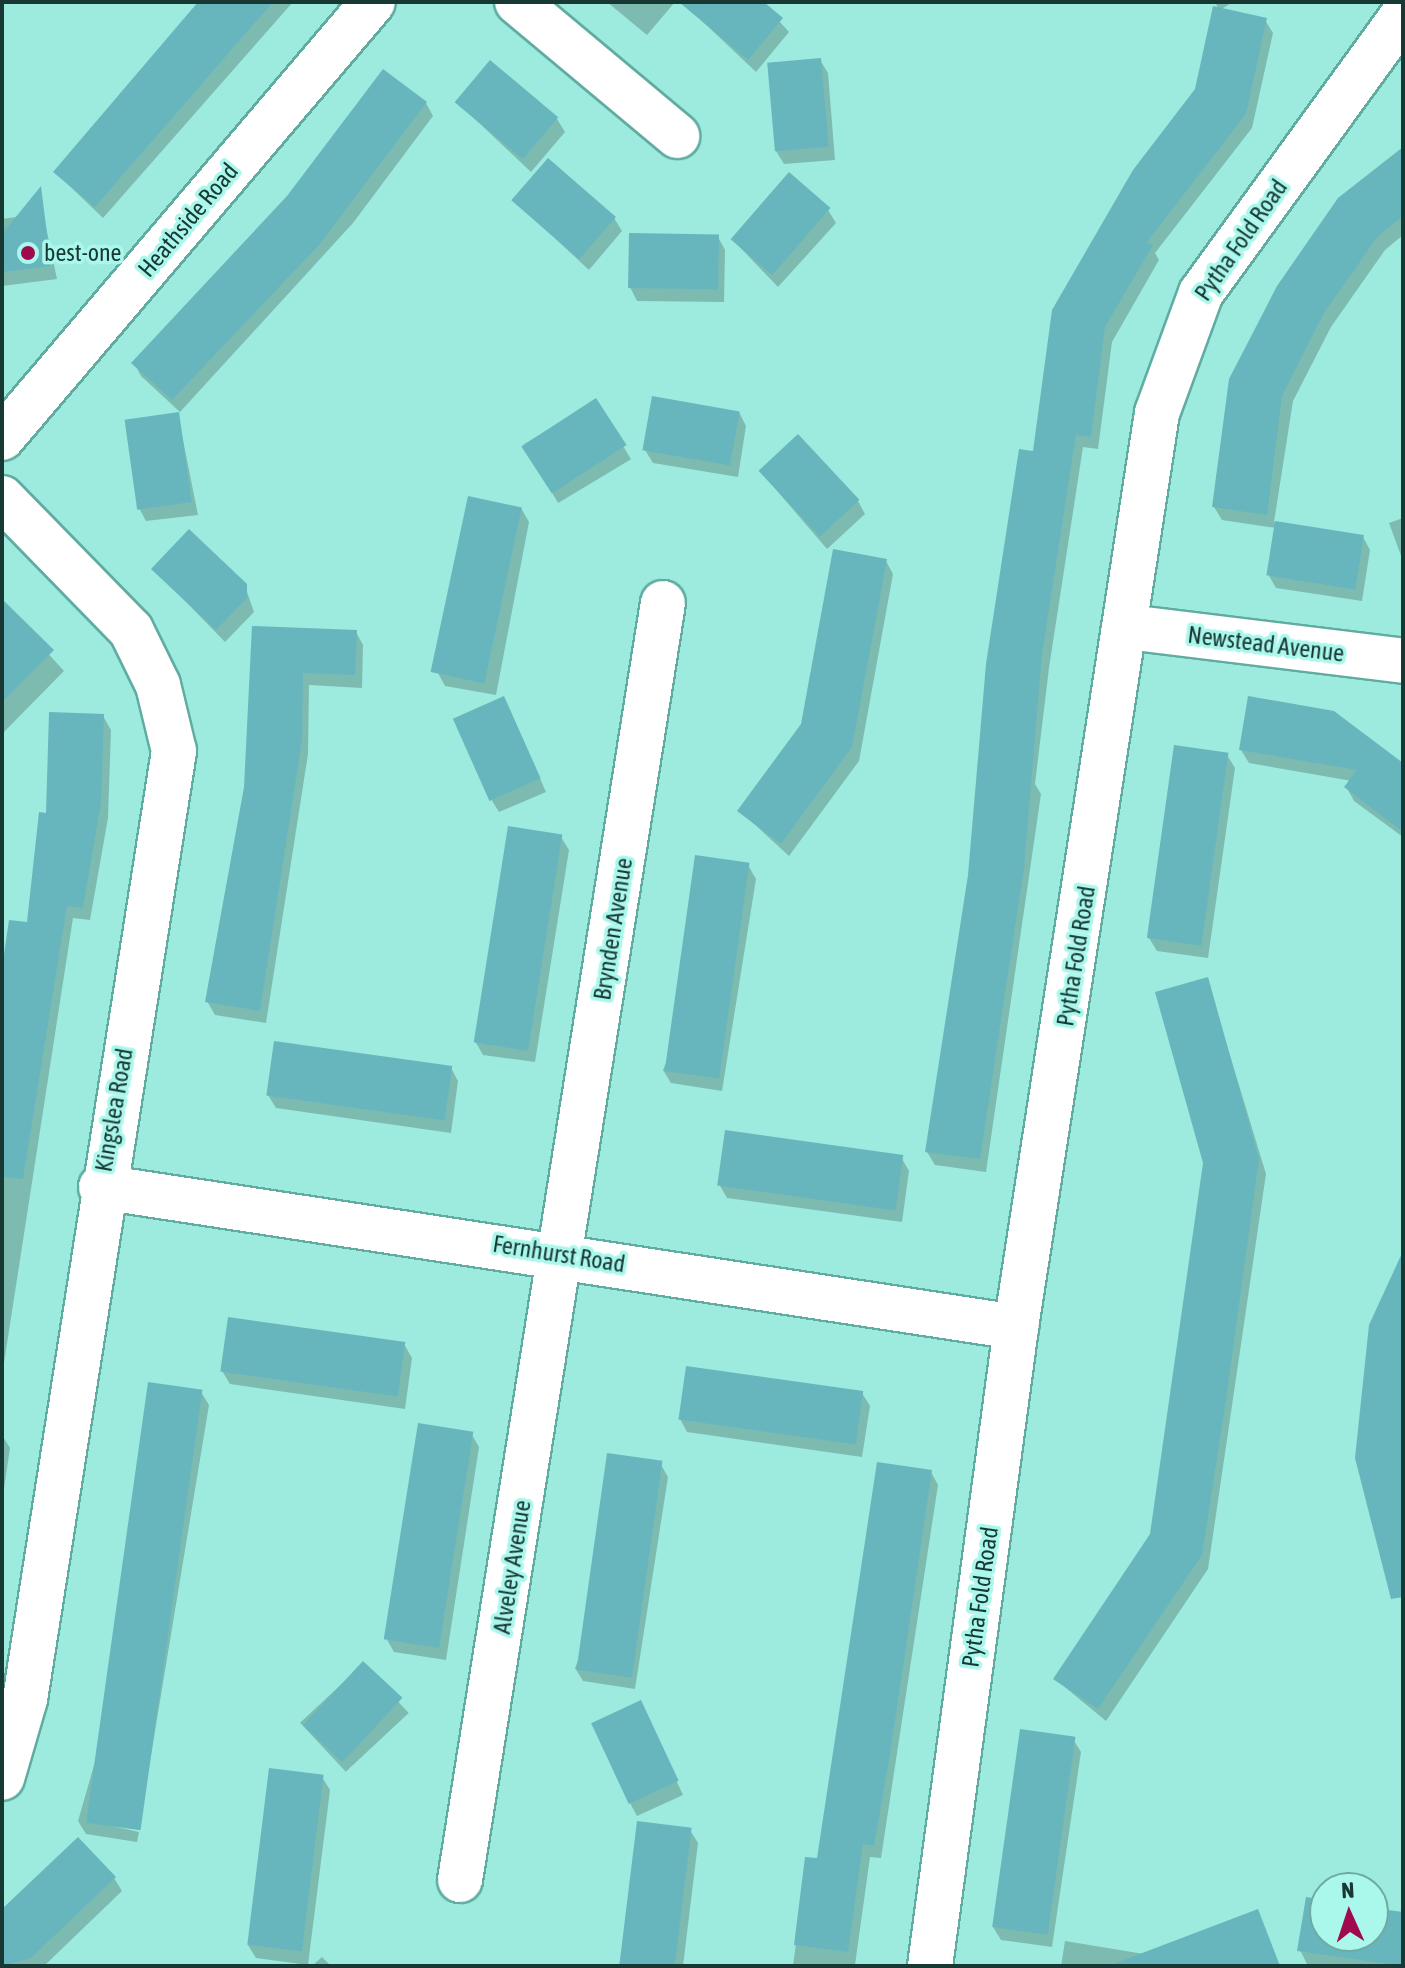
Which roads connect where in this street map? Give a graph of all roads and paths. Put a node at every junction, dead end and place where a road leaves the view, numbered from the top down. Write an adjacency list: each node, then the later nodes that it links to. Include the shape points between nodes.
1 (373, 2): 5 (street, Heathside Road)
2 (517, 2): 4 (street)
3 (1403, 15): 8 (street, Pytha Fold Road, via 1201,293 1176,345 1157,413)
4 (677, 136)
5 (2, 438)
6 (2, 498): 10 (street, Kingslea Road, via 131,630 158,685 174,751)
7 (663, 603): 11 (street, Brynden Avenue)
8 (1128, 627): 9 (street, Newstead Avenue); 12 (street, Pytha Fold Road)
9 (1403, 661)
10 (101, 1187): 11 (street, Fernhurst Road); 13 (street, Kingslea Road, via 25,1699)
11 (563, 1254): 12 (street, Fernhurst Road); 14 (street, Alveley Avenue)
12 (1016, 1327): 15 (street, Pytha Fold Road)
13 (2, 1778)
14 (460, 1880)
15 (930, 1966)

